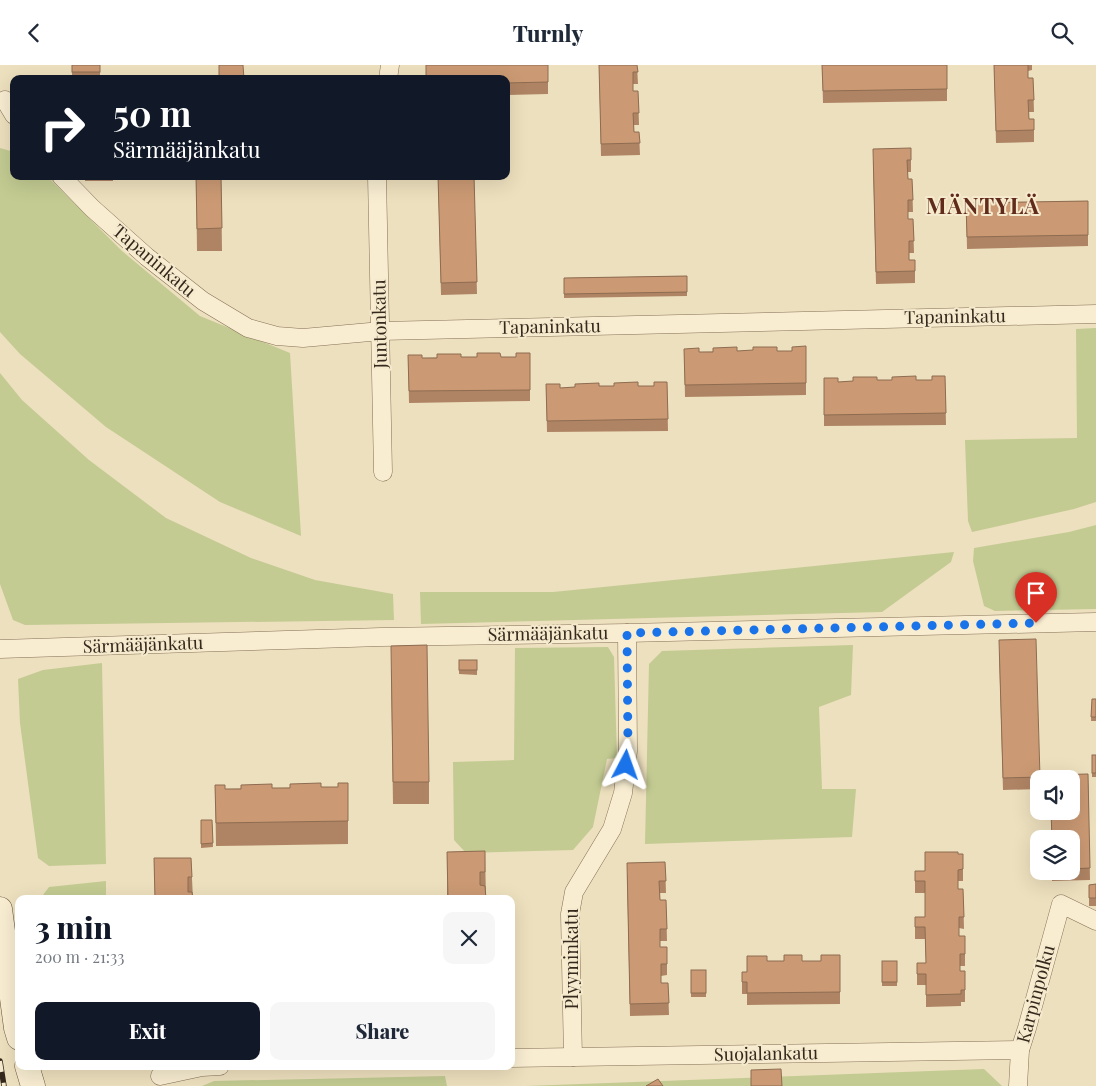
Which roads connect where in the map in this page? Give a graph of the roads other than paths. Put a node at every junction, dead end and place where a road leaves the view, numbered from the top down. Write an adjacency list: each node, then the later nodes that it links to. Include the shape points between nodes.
1 (65, 180): 4 (street, Tapaninkatu, via 147,257 203,301 248,328 277,336 303,338)
2 (377, 180): 4 (street, Juntonkatu)
3 (1096, 314): 4 (street, Tapaninkatu)
4 (381, 331): 5 (street, Juntonkatu)
5 (383, 473)
6 (1096, 622): 7 (street, Särmääjänkatu)
7 (627, 633): 8 (street, Särmääjänkatu); 13 (street, Plyyminkatu, via 628,751 623,793 612,829 574,892 570,914)
8 (0, 649)
9 (0, 909): 11 (main road)
10 (1096, 921): 12 (street, Karpinpolku, via 1061,904)
11 (15, 1021)
12 (1020, 1049): 13 (street, Suojalankatu); 19 (street, Karpinpolku)
13 (573, 1057): 14 (street, Suojalankatu)
14 (515, 1058)
15 (28, 1070): 18 (main road)
16 (188, 1070): 17 (street)
17 (160, 1076)
18 (33, 1086)
19 (1018, 1086)

